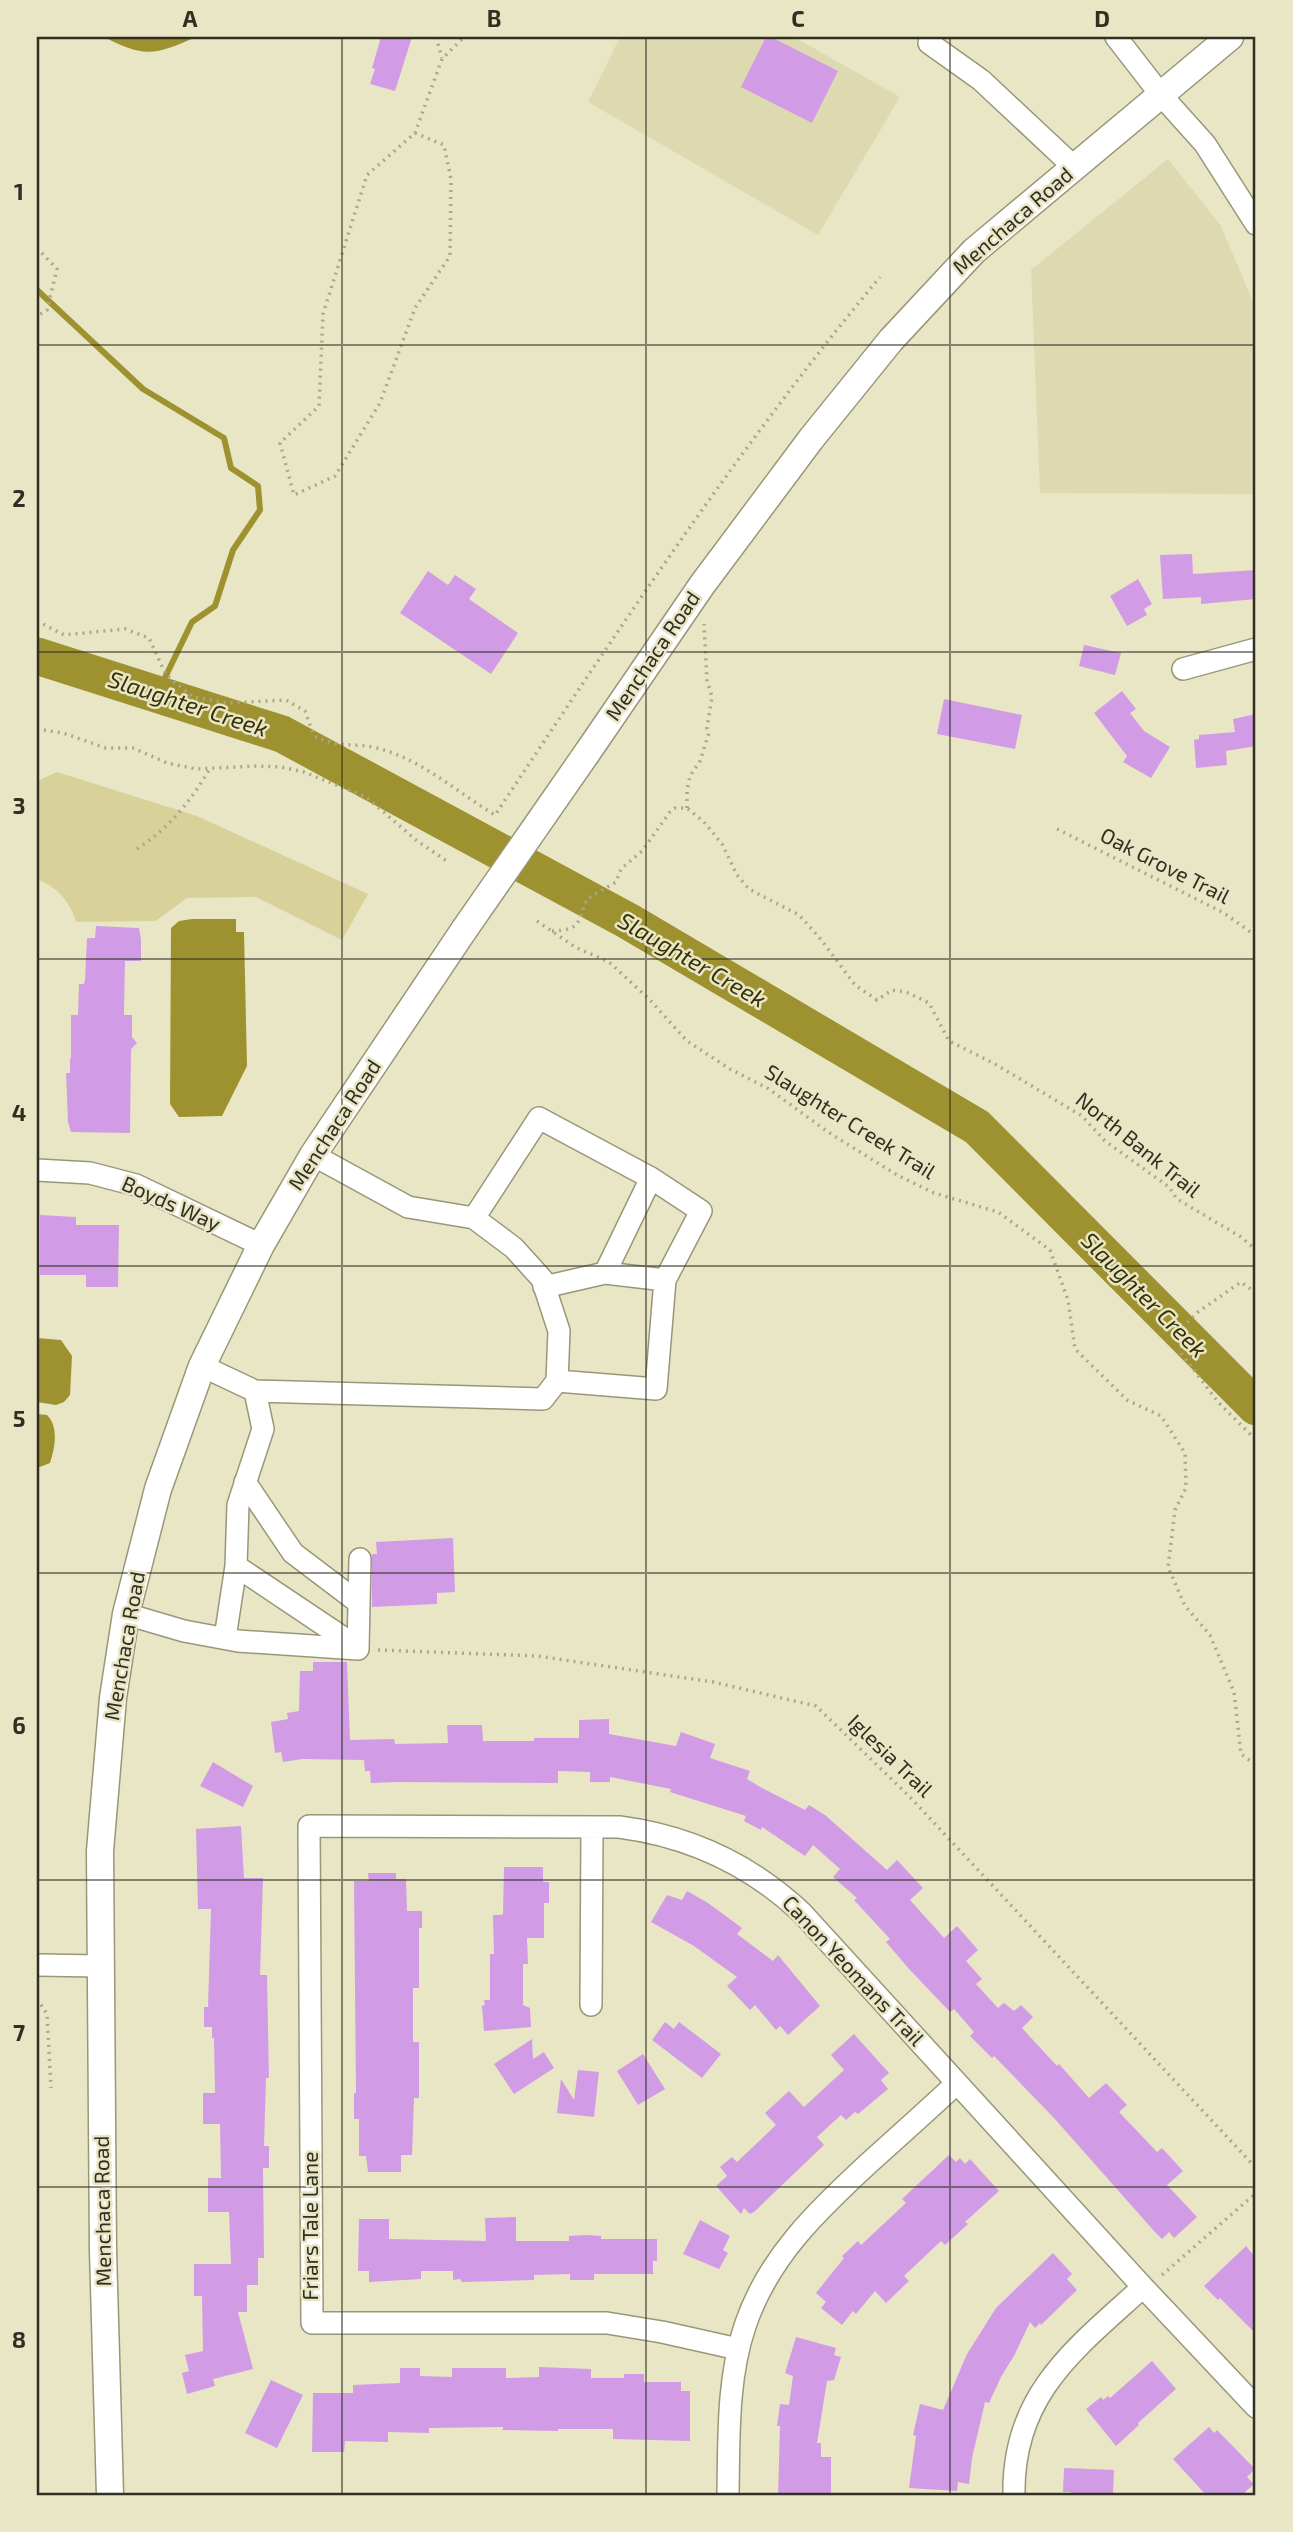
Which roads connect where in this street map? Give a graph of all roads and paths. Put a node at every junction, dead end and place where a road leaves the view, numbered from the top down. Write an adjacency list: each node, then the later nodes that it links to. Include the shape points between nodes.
1 (436, 37): 6 (path)
2 (464, 37): 6 (path)
3 (1116, 37): 7 (street)
4 (1230, 37): 7 (main road, Menchaca Road)
5 (929, 43): 9 (street, via 981,80)
6 (442, 59): 8 (path)
7 (1161, 95): 9 (main road, Menchaca Road); 10 (street, via 1205,144)
8 (415, 133): 8 (path, via 367,175 323,314 319,406 280,443 294,495 335,476 380,404 415,308 450,256 451,178 444,145)
9 (1074, 167): 14 (main road, Menchaca Road, via 974,251 891,340)
10 (1256, 224)
11 (37, 248): 13 (path, via 57,269 47,310)
12 (880, 277): 15 (path, via 811,361 723,482 495,815 419,765 377,748 331,745 314,736 305,712 286,700 226,703 193,697 166,675 149,638 125,629 64,635)
13 (37, 316)
14 (702, 585): 20 (path, via 712,697 708,740 690,776); 27 (main road, Menchaca Road, bridge)
15 (37, 621)
16 (1256, 649): 17 (street)
17 (1182, 670)
18 (37, 729): 19 (path, via 106,748 133,748 176,766)
19 (209, 770): 22 (path, via 169,823); 23 (path, via 256,766 304,772 366,797)
20 (687, 808): 25 (path, via 670,812 642,851 621,869 616,882 587,899 576,926); 32 (path, North Bank Trail, via 722,844 749,889 799,915 855,985 877,1000 892,990 929,1003 949,1041 1082,1116 1105,1141 1169,1187 1177,1199)
21 (1057, 828): 26 (path, Oak Grove Trail, via 1224,913)
22 (137, 849)
23 (448, 862)
24 (537, 920): 25 (path, Slaughter Creek Trail)
25 (550, 931): 48 (path, Slaughter Creek Trail, via 609,962 687,1041 769,1089 839,1139 934,1193 999,1212 1050,1250 1068,1300 1075,1349 1127,1400 1161,1416 1185,1453 1186,1488 1175,1510 1168,1567 1185,1606 1210,1635 1234,1692 1241,1754)
26 (1256, 936)
27 (313, 1155): 30 (street, via 408,1207); 31 (main road, Menchaca Road)
28 (37, 1170): 31 (street, Boyds Way, via 90,1173 136,1185)
29 (652, 1178): 30 (street, via 539,1118); 33 (street); 34 (street, via 701,1210)
30 (474, 1218): 35 (street, via 514,1248)
31 (261, 1245): 37 (main road, Menchaca Road)
32 (1256, 1250)
33 (604, 1273): 34 (street); 35 (street)
34 (664, 1280): 38 (street, via 656,1389)
35 (544, 1287): 38 (street, via 559,1331)
36 (1256, 1293): 40 (path, via 1241,1282 1181,1329 1182,1354 1218,1402)
37 (202, 1366): 39 (street); 45 (main road, Menchaca Road, via 158,1489)
38 (557, 1381): 39 (street, via 543,1399)
39 (256, 1391): 41 (street, via 263,1429)
40 (1256, 1440)
41 (246, 1482): 43 (street, via 238,1505); 44 (street, via 293,1553)
42 (360, 1559): 44 (street)
43 (236, 1566): 46 (street); 47 (street)
44 (359, 1603): 47 (street)
45 (126, 1614): 46 (street); 52 (main road, Menchaca Road, via 103,1801)
46 (225, 1638): 47 (street)
47 (359, 1649): 57 (path, Iglesia Trail, via 537,1656 713,1682 816,1706 910,1797)
48 (1256, 1765)
49 (310, 1826): 50 (street, Canon Yeomans Trail); 61 (street, Friars Tale Lane, via 312,2323 607,2323)
50 (592, 1827): 54 (street); 55 (street, Canon Yeomans Trail, via 676,1838 757,1876 802,1913)
51 (37, 1965): 52 (street)
52 (100, 1966): 63 (main road, Menchaca Road)
53 (37, 1998): 56 (path, via 47,2014)
54 (592, 2006)
55 (957, 2083): 60 (street, Canon Yeomans Trail); 61 (street, via 798,2232 763,2283)
56 (51, 2088)
57 (1256, 2168)
58 (1256, 2193): 59 (path)
59 (1162, 2275)
60 (1143, 2287): 62 (street, Canon Yeomans Trail); 65 (street, via 1072,2351 1039,2393 1016,2458)
61 (738, 2349): 64 (street)
62 (1256, 2407)
63 (110, 2495)
64 (728, 2495)
65 (1014, 2495)

